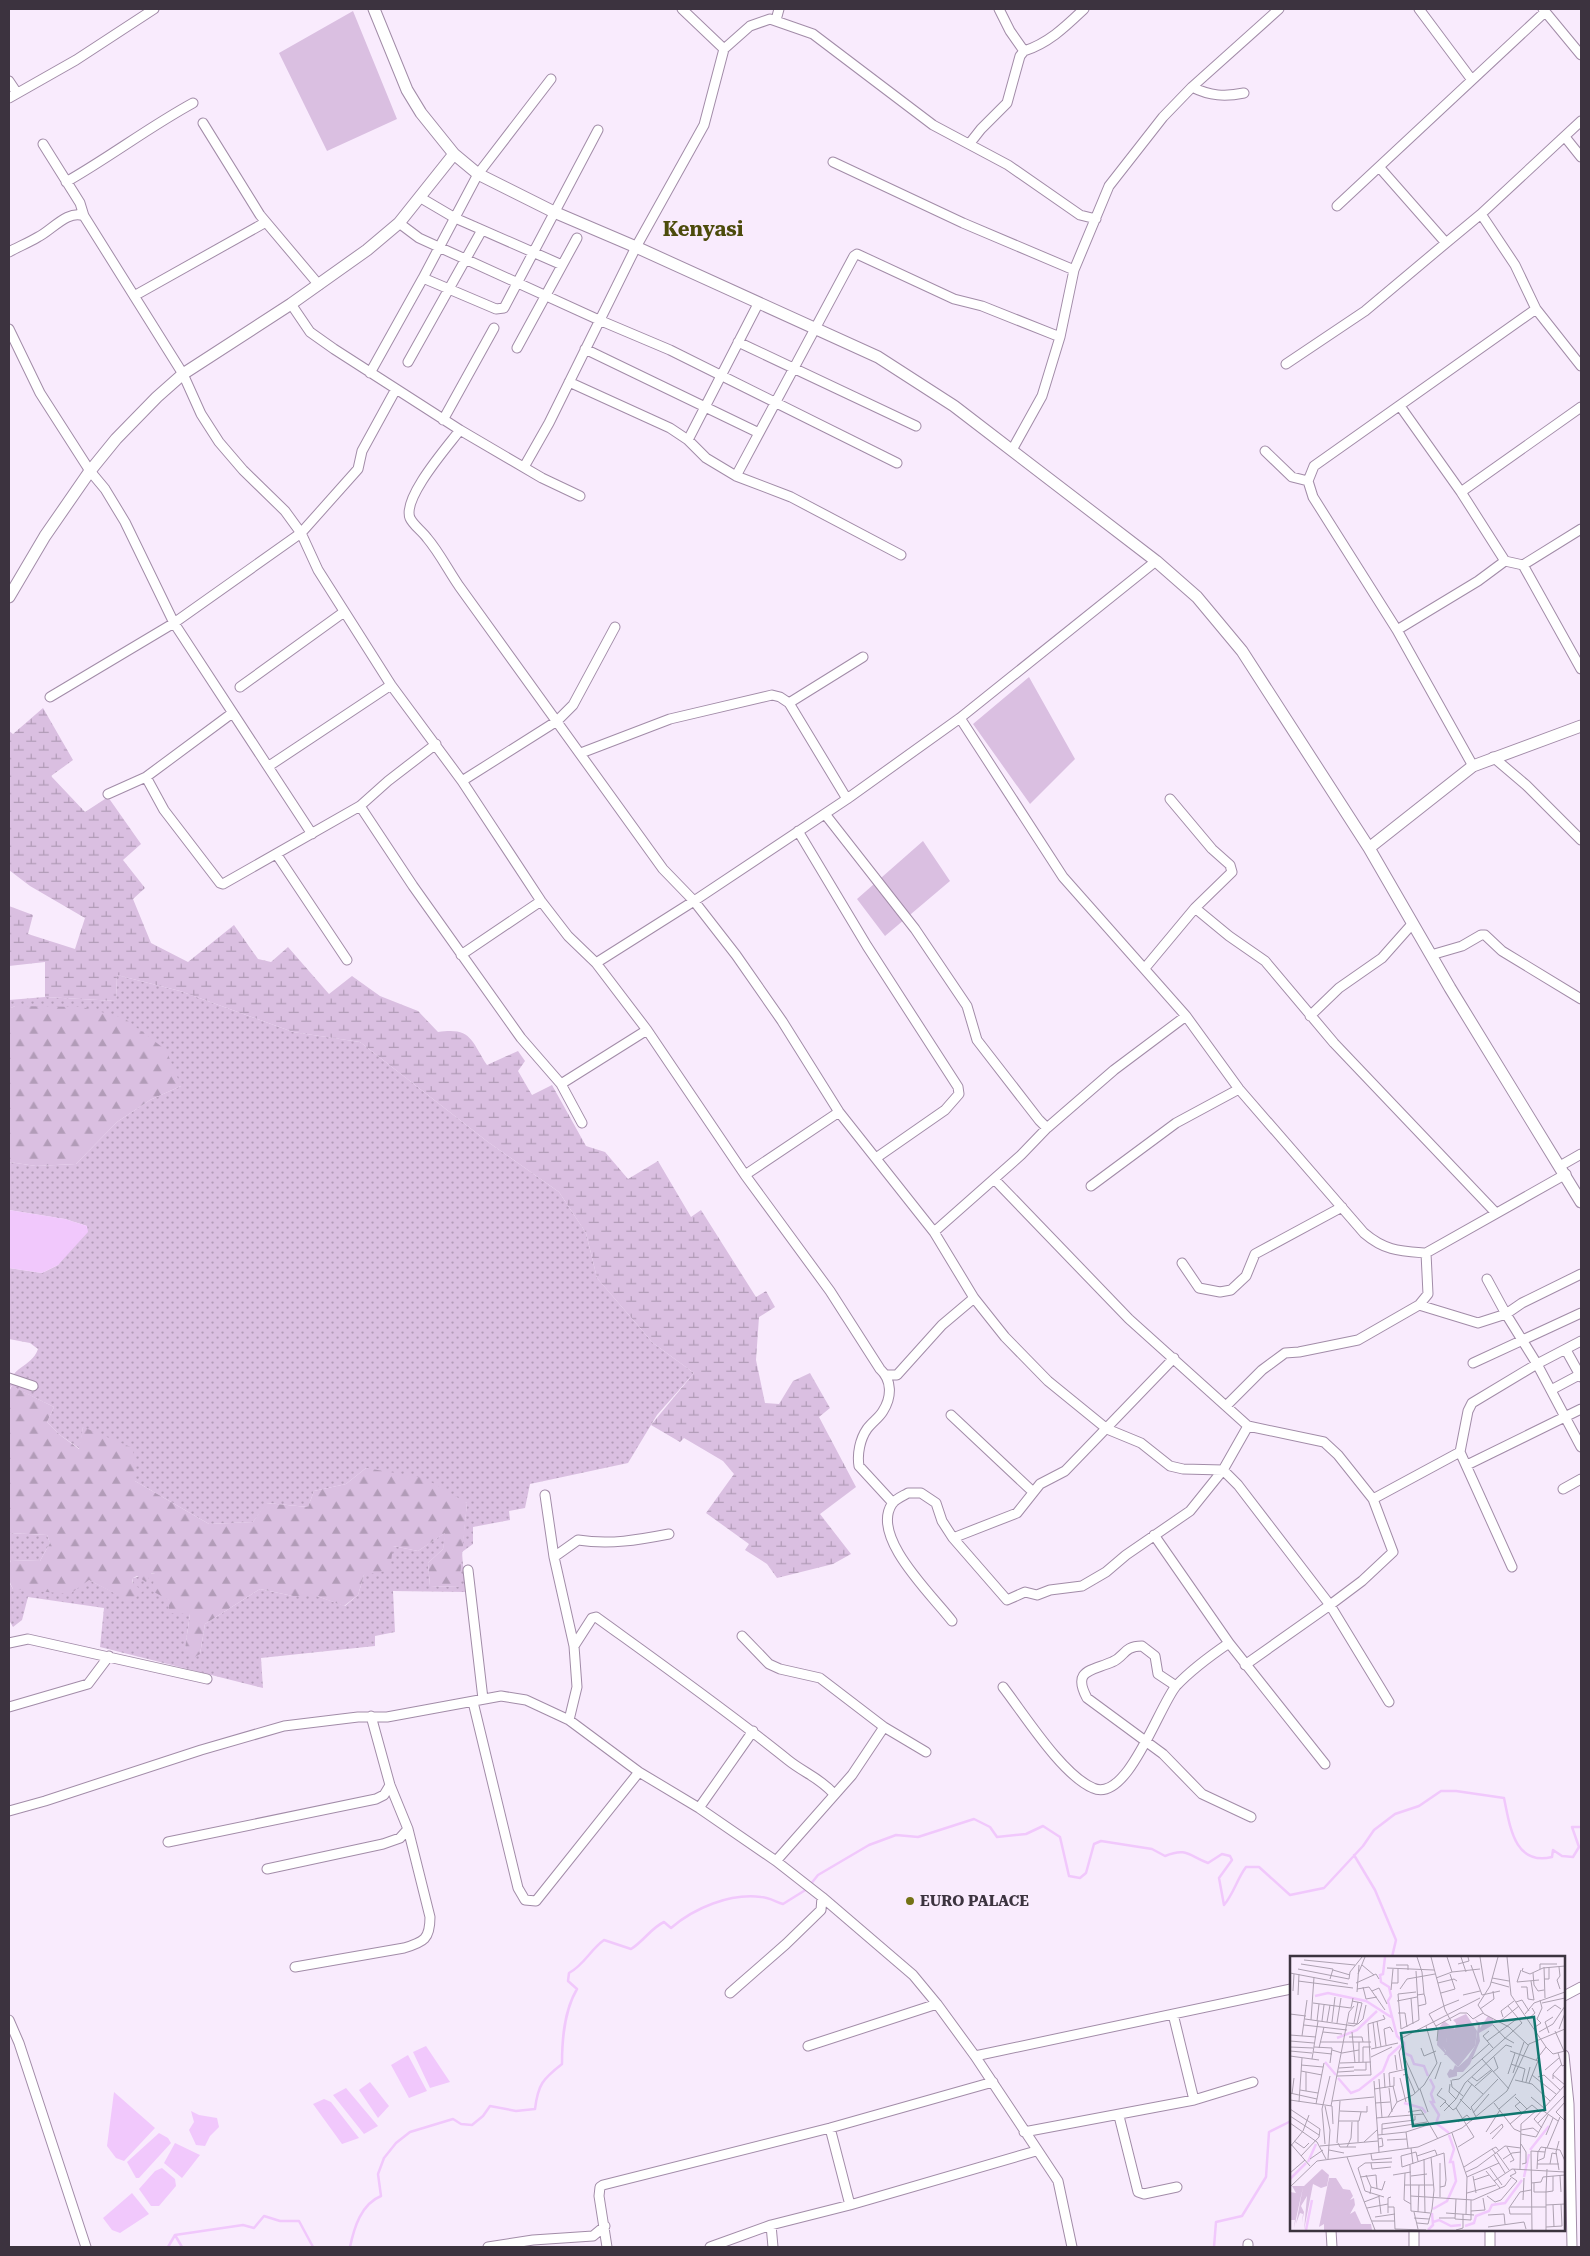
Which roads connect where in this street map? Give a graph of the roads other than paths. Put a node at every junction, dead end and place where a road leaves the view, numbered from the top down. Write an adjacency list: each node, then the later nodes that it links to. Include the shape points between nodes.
1 (154, 9): 19 (street, via 76,60)
2 (374, 9): 29 (street, via 407,90 438,137)
3 (682, 9): 12 (street)
4 (779, 9): 10 (street)
5 (999, 9): 13 (street)
6 (1084, 9): 13 (street, via 1058,34)
7 (1279, 9): 18 (street)
8 (1419, 9): 17 (street)
9 (1544, 10): 11 (street); 17 (street)
10 (776, 20): 12 (street, via 750,26); 27 (street, via 813,34 933,125)
11 (1578, 45): 14 (street)
12 (724, 49): 48 (street, via 704,125)
13 (1024, 50): 27 (street, via 1007,103)
14 (1581, 55)
15 (551, 79): 33 (street)
16 (9, 80): 19 (street)
17 (1472, 80): 32 (street)
18 (1192, 87): 20 (street, via 1219,96); 41 (street, via 1163,117 1109,186)
19 (17, 93): 21 (street)
20 (1244, 93)
21 (9, 98)
22 (193, 103): 34 (street)
23 (1581, 120): 26 (street)
24 (203, 122): 42 (street)
25 (598, 130): 37 (street)
26 (1565, 137): 30 (street); 38 (street)
27 (970, 143): 41 (street, via 1080,214)
28 (43, 144): 34 (street)
29 (454, 154): 33 (street); 35 (street)
30 (1581, 158)
31 (833, 162): 53 (street, via 963,223)
32 (1380, 168): 36 (street); 46 (street)
33 (478, 174): 37 (street); 40 (street)
34 (66, 182): 39 (street, via 80,203)
35 (420, 198): 40 (street); 43 (street)
36 (1338, 206)
37 (554, 212): 48 (street); 50 (street)
38 (1480, 214): 46 (street); 62 (street, via 1515,265)
39 (84, 216): 49 (street, via 70,216); 59 (street)
40 (455, 218): 44 (street); 47 (street)
41 (1096, 219): 53 (street)
42 (266, 222): 56 (street); 59 (street)
43 (399, 222): 47 (street, via 419,238); 56 (street)
44 (482, 230): 50 (street); 51 (street)
45 (577, 238): 52 (street)
46 (1446, 243): 72 (street, via 1365,310)
47 (438, 247): 51 (street); 54 (street)
48 (636, 247): 61 (street); 63 (street)
49 (9, 252)
50 (533, 254): 52 (street); 55 (street)
51 (465, 259): 55 (street); 57 (street)
52 (562, 265): 58 (street)
53 (1074, 270): 67 (street)
54 (423, 278): 57 (street); 75 (street)
55 (518, 282): 57 (street, via 500,310); 58 (street)
56 (319, 285): 60 (street)
57 (450, 289): 71 (street)
58 (545, 294): 63 (street); 69 (street)
59 (134, 296): 76 (street)
60 (291, 304): 75 (street, via 310,332); 76 (street)
61 (758, 304): 65 (street); 68 (street)
62 (1536, 309): 73 (street); 81 (street)
63 (599, 320): 70 (street); 77 (street)
64 (494, 328): 84 (street)
65 (814, 328): 67 (street, via 857,254 954,299 982,306); 74 (street); 89 (street, via 878,357 947,401)
66 (9, 330): 93 (street, via 40,393)
67 (1060, 337): 89 (street, via 1042,396)
68 (738, 342): 74 (street); 77 (street)
69 (517, 348)
70 (584, 349): 78 (street); 82 (street)
71 (408, 362)
72 (1286, 364)
73 (1581, 366)
74 (792, 368): 80 (street); 85 (street)
75 (370, 373): 79 (street)
76 (183, 374): 93 (street, via 116,439); 99 (street, via 201,414 219,442 285,511)
77 (722, 374): 80 (street); 82 (street)
78 (569, 382): 88 (street, via 670,428); 92 (street)
79 (396, 389): 84 (street); 99 (street, via 362,451 358,469)
80 (775, 402): 87 (street); 91 (street)
81 (1400, 406): 95 (street, via 1314,466); 96 (street)
82 (705, 407): 87 (street); 88 (street)
83 (1581, 407): 96 (street)
84 (443, 420): 86 (street)
85 (916, 426)
86 (460, 430): 92 (street); 117 (street, via 422,482 410,504 410,520 428,538)
87 (759, 433): 94 (street)
88 (688, 440): 94 (street, via 706,458)
89 (1012, 450): 101 (street)
90 (1265, 451): 95 (street, via 1292,477)
91 (897, 464)
92 (524, 467): 97 (street)
93 (90, 471): 104 (street); 106 (street, via 125,522)
94 (736, 476): 100 (street, via 791,497)
95 (1308, 481): 108 (street, via 1313,498)
96 (1461, 492): 102 (street)
97 (580, 496)
98 (1581, 529): 103 (street)
99 (301, 533): 105 (street, via 318,570); 106 (street)
100 (901, 555)
101 (1156, 561): 116 (street); 134 (street, via 1198,598 1242,651)
102 (1505, 561): 103 (street); 108 (street)
103 (1523, 565): 110 (street)
104 (10, 593)
105 (344, 612): 111 (street); 112 (street)
106 (174, 623): 113 (street); 115 (street)
107 (615, 627): 117 (street, via 584,688)
108 (1396, 630): 123 (street)
109 (862, 657): 114 (street)
110 (1581, 669)
111 (391, 685): 119 (street); 122 (street)
112 (240, 687)
113 (50, 697)
114 (789, 703): 120 (street, via 772,695 670,719); 128 (street)
115 (232, 714): 122 (street); 124 (street)
116 (960, 718): 128 (street); 144 (street, via 1063,877)
117 (557, 721): 120 (street); 125 (street)
118 (1581, 726): 121 (street)
119 (436, 744): 125 (street); 129 (street)
120 (581, 753): 137 (street, via 662,869)
121 (1493, 757): 123 (street); 133 (street)
122 (269, 766): 132 (street)
123 (1473, 766): 134 (street)
124 (146, 777): 126 (street); 135 (street, via 164,810 220,882 228,882)
125 (462, 781): 136 (street)
126 (108, 794)
127 (1170, 798): 138 (street, via 1230,865 1232,872)
128 (847, 799): 130 (street)
129 (360, 806): 132 (street); 140 (street)
130 (824, 814): 131 (street); 153 (street, via 915,928 967,1006 977,1040)
131 (798, 831): 137 (street); 155 (street, via 958,1087 959,1094 945,1110)
132 (312, 834): 135 (street)
133 (1581, 840)
134 (1369, 848): 139 (street)
135 (277, 855): 142 (street)
136 (541, 900): 140 (street); 143 (street, via 568,936)
137 (694, 901): 143 (street); 151 (street, via 782,1021)
138 (1195, 908): 144 (street); 147 (street, via 1265,962)
139 (1412, 924): 141 (street); 147 (street, via 1382,958 1339,988)
140 (461, 954): 149 (street, via 521,1038)
141 (1431, 955): 145 (street, via 1486,935 1502,952); 156 (street)
142 (347, 960)
143 (596, 963): 148 (street)
144 (1145, 968): 146 (street)
145 (1581, 999)
146 (1186, 1016): 150 (street); 153 (street, via 1114,1070)
147 (1310, 1016): 162 (street)
148 (647, 1030): 149 (street); 157 (street)
149 (561, 1084): 152 (street)
150 (1239, 1089): 159 (street, via 1176,1123); 161 (street)
151 (839, 1112): 155 (street); 157 (street)
152 (582, 1123)
153 (1047, 1128): 158 (street)
154 (1581, 1154): 156 (street)
155 (876, 1158): 163 (street)
156 (1563, 1170): 160 (street); 162 (street)
157 (745, 1175): 178 (street, via 830,1291)
158 (995, 1180): 163 (street); 175 (street, via 1129,1319)
159 (1091, 1186)
160 (1581, 1202)
161 (1342, 1207): 164 (street, via 1378,1245); 165 (street, via 1255,1254 1246,1276 1231,1290 1220,1292 1199,1288)
162 (1495, 1212): 164 (street)
163 (934, 1232): 168 (street)
164 (1426, 1253): 169 (street, via 1428,1294)
165 (1182, 1263)
166 (1581, 1274): 171 (street)
167 (1487, 1279): 171 (street)
168 (974, 1298): 179 (street, via 942,1325); 190 (street, via 1042,1376)
169 (1419, 1305): 171 (street, via 1478,1323); 185 (street, via 1358,1340 1285,1353 1262,1370)
170 (1581, 1313): 172 (street)
171 (1506, 1314): 172 (street)
172 (1522, 1340): 176 (street); 177 (street)
173 (1581, 1341): 174 (street)
174 (1566, 1350): 177 (street); 180 (street)
175 (1174, 1358): 185 (street); 190 (street)
176 (1473, 1363)
177 (1537, 1364): 184 (street); 192 (street, via 1472,1403)
178 (886, 1375): 179 (street); 183 (street)
179 (897, 1375): 183 (street)
180 (1581, 1375): 184 (street)
181 (9, 1378): 182 (street)
182 (33, 1386)
183 (890, 1386): 200 (street, via 883,1411 867,1430 858,1459 859,1466)
184 (1551, 1390): 188 (street)
185 (1226, 1406): 189 (street)
186 (1581, 1409): 188 (street)
187 (951, 1415): 197 (street)
188 (1566, 1417): 191 (street); 193 (street)
189 (1248, 1426): 194 (street); 199 (street, via 1324,1442 1338,1454)
190 (1107, 1429): 194 (street, via 1141,1443 1170,1466); 197 (street, via 1065,1471)
191 (1581, 1447)
192 (1460, 1452): 193 (street); 199 (street)
193 (1466, 1465): 205 (street)
194 (1223, 1470): 202 (street, via 1190,1511); 207 (street)
195 (1581, 1479): 196 (street)
196 (1563, 1489)
197 (1032, 1491): 203 (street, via 1017,1513)
198 (545, 1495): 204 (street)
199 (1373, 1499): 207 (street, via 1393,1552)
200 (893, 1502): 203 (street, via 914,1492 929,1496 939,1508); 208 (street, via 887,1520 888,1535 899,1554)
201 (669, 1534): 204 (street, via 620,1543 578,1540)
202 (1154, 1535): 203 (street, via 1082,1586 1037,1595 1025,1592 1007,1600); 211 (street)
203 (953, 1538)
204 (554, 1557): 212 (street)
205 (1512, 1568)
206 (468, 1570): 218 (street)
207 (1330, 1605): 214 (street); 220 (street)
208 (952, 1621)
209 (742, 1636): 224 (street, via 769,1664 820,1678)
210 (9, 1643): 213 (street, via 28,1639)
211 (1229, 1644): 214 (street); 216 (street)
212 (574, 1646): 223 (street, via 576,1687); 225 (street, via 592,1618 596,1617)
213 (109, 1656): 215 (street); 221 (street, via 88,1684)
214 (1245, 1665): 228 (street)
215 (207, 1678)
216 (1176, 1686): 226 (street, via 1157,1717); 226 (street, via 1158,1674 1155,1656 1142,1646 1129,1647 1113,1662 1088,1670 1082,1676 1082,1688 1087,1698)
217 (1003, 1687): 226 (street, via 1069,1771 1094,1789 1113,1787)
218 (482, 1700): 219 (street); 223 (street, via 515,1697)
219 (473, 1702): 222 (street, via 406,1714); 229 (street, via 518,1888 525,1900 536,1901)
220 (1389, 1702)
221 (9, 1707)
222 (370, 1716): 230 (street); 233 (street, via 284,1726)
223 (569, 1720): 229 (street)
224 (884, 1727): 227 (street); 231 (street, via 852,1775)
225 (753, 1731): 231 (street, via 793,1764 819,1778); 232 (street)
226 (1147, 1742): 234 (street, via 1178,1767 1202,1794)
227 (926, 1752)
228 (1324, 1764)
229 (639, 1772): 232 (street)
230 (390, 1785): 235 (street); 236 (street, via 384,1795 376,1799)
231 (834, 1794): 237 (street)
232 (699, 1808): 237 (street)
233 (9, 1811)
234 (1251, 1818)
235 (408, 1829): 238 (street, via 400,1838 383,1844); 240 (street, via 430,1917 430,1930 421,1943)
236 (168, 1842)
237 (776, 1861): 239 (street)
238 (267, 1869)
239 (822, 1897): 243 (street, via 821,1910); 245 (street, via 913,1975)
240 (294, 1967)
241 (1581, 1987): 244 (street)
242 (1290, 1989): 246 (street)
243 (730, 1993)
244 (1565, 1995)
245 (937, 2004): 249 (street); 251 (street)
246 (1173, 2014): 251 (street); 255 (street)
247 (9, 2020): 248 (street)
248 (19, 2043): 250 (street); 269 (street)
249 (808, 2046)
250 (9, 2047)
251 (975, 2056): 253 (street)
252 (1565, 2065): 277 (street)
253 (993, 2082): 257 (street); 258 (street)
254 (1253, 2082): 255 (street)
255 (1194, 2100): 256 (street)
256 (1119, 2116): 258 (street); 260 (street, via 1138,2192 1144,2194)
257 (830, 2128): 261 (street); 263 (street, via 603,2185 599,2196)
258 (1024, 2132): 259 (street)
259 (1036, 2152): 261 (street); 273 (street, via 1058,2181)
260 (1177, 2187)
261 (850, 2205): 262 (street)
262 (771, 2224): 271 (street); 272 (street)
263 (605, 2226): 267 (street); 268 (street)
264 (1331, 2231): 274 (street)
265 (1414, 2231): 275 (street)
266 (1490, 2231): 276 (street)
267 (593, 2236): 268 (street); 270 (street)
268 (606, 2245)
269 (86, 2247)
270 (488, 2247)
271 (710, 2247)
272 (773, 2247)
273 (1072, 2247)
274 (1332, 2247)
275 (1414, 2247)
276 (1490, 2247)
277 (1572, 2247)

